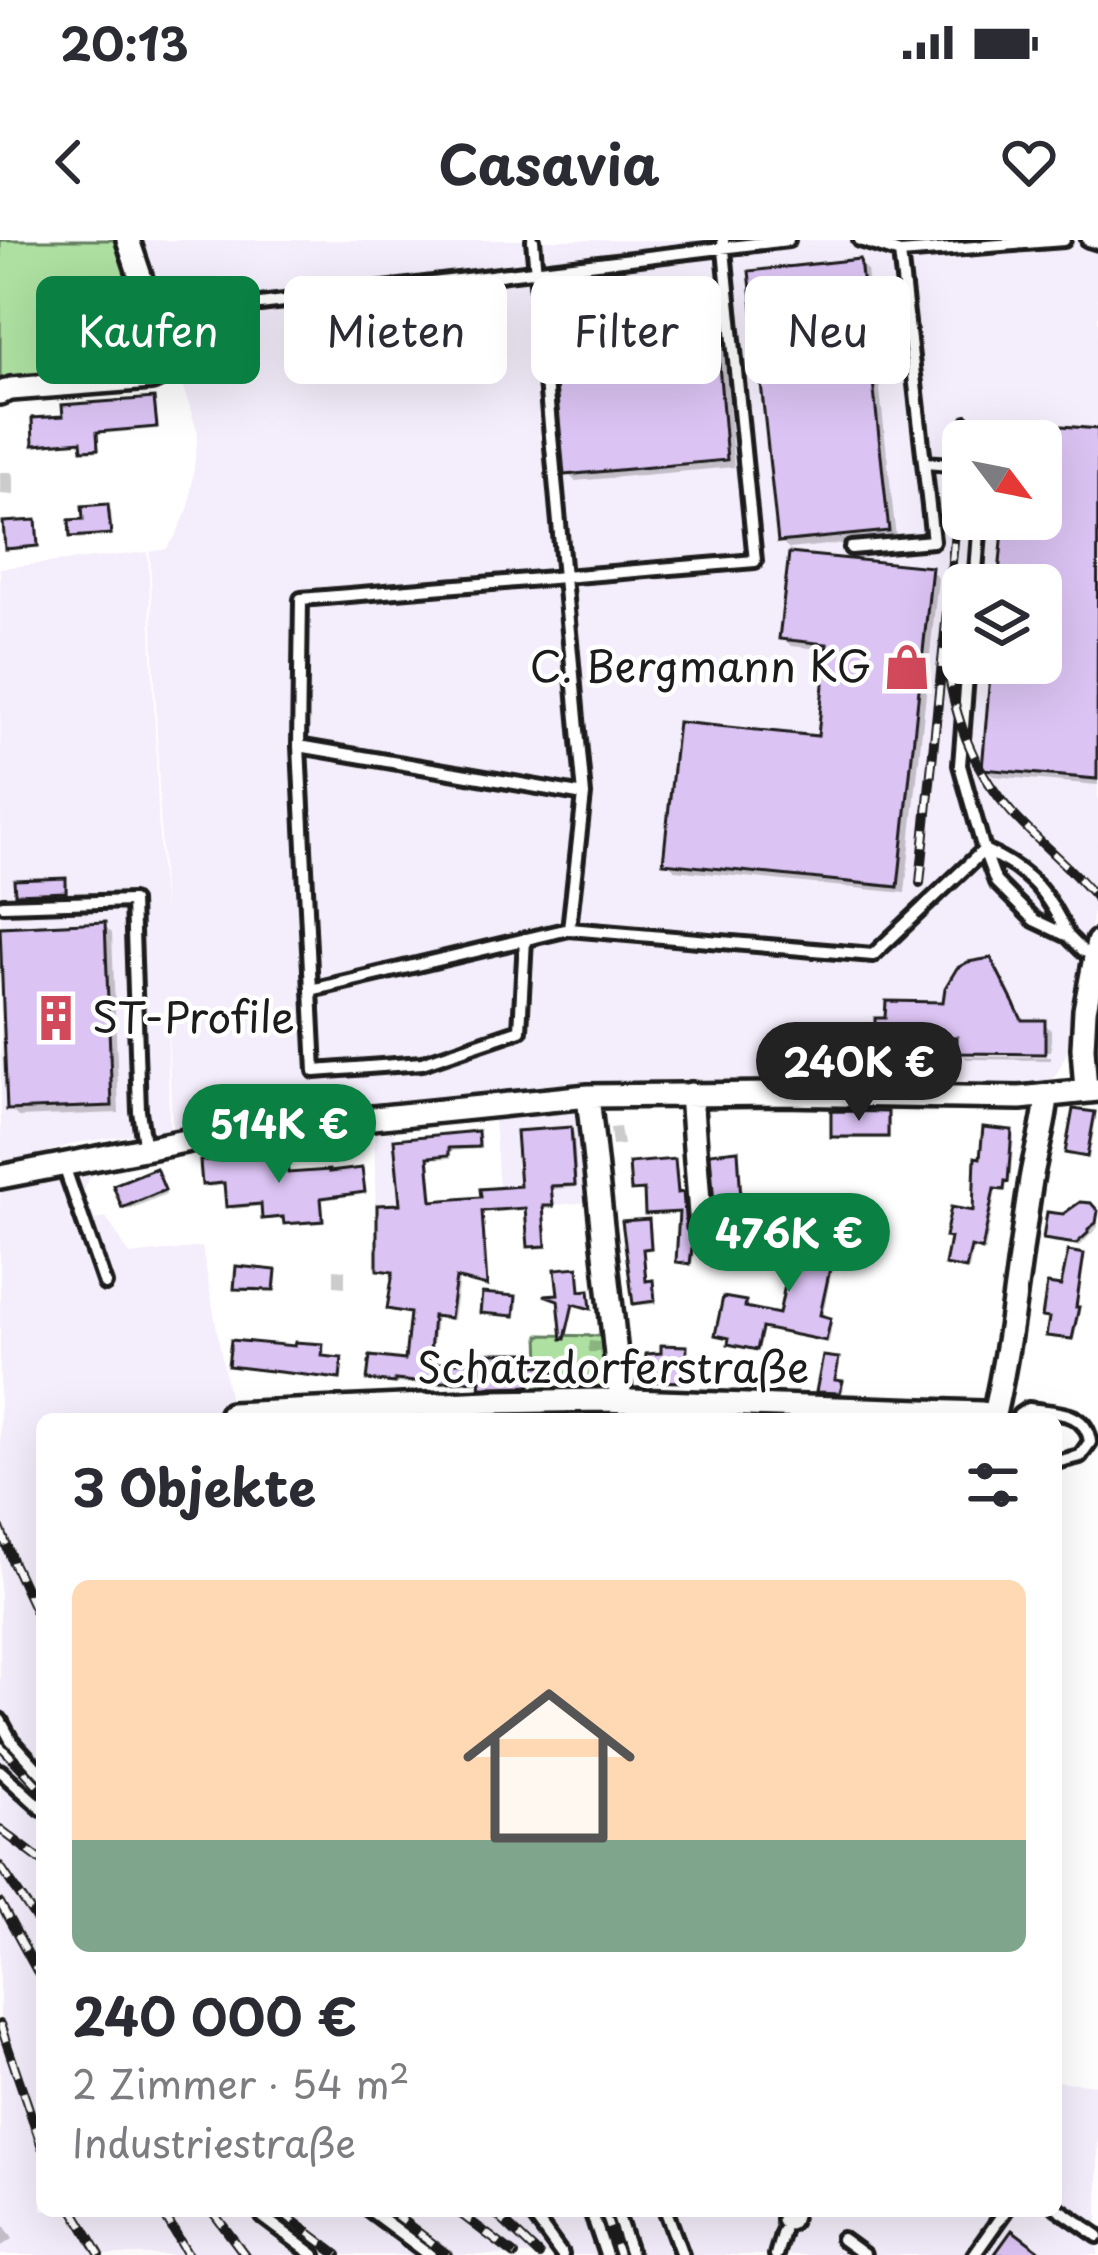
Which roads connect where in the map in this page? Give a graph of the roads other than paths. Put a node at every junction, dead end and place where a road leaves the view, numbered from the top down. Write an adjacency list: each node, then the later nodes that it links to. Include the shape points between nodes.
1 (128, 240): 13 (street, via 167,357 162,373)
2 (533, 240): 11 (lane)
3 (788, 240): 8 (lane)
4 (860, 240): 10 (lane)
5 (1064, 240): 7 (lane)
6 (1088, 240): 9 (lane)
7 (1004, 242): 10 (lane)
8 (723, 243): 11 (lane); 17 (lane, via 755,561)
9 (1098, 243)
10 (900, 254): 14 (lane)
11 (536, 269): 12 (lane); 17 (lane)
12 (260, 304)
13 (0, 393)
14 (925, 463): 15 (lane); 16 (lane, via 932,541)
15 (942, 464)
16 (851, 548)
17 (566, 578): 19 (lane, via 301,599); 20 (lane)
18 (966, 684): 21 (lane, via 960,765)
19 (299, 746): 20 (lane); 27 (lane)
20 (584, 795): 23 (lane)
21 (984, 850): 23 (lane, via 873,955); 24 (lane, via 1015,864 1052,903); 24 (lane, via 996,882 1034,920)
22 (3, 905): 32 (lane, via 131,901)
23 (568, 929): 25 (lane)
24 (1068, 936): 26 (lane, via 1083,951)
25 (525, 939): 27 (lane); 27 (lane, via 520,1030 422,1063 315,1071)
26 (1097, 948): 28 (street, via 1085,1010)
27 (311, 990)
28 (1092, 1091): 30 (street)
29 (692, 1094): 30 (street); 31 (street); 35 (street)
30 (1047, 1095): 38 (street)
31 (588, 1096): 32 (street, via 226,1133); 37 (street)
32 (145, 1150): 33 (street)
33 (64, 1166): 34 (street); 36 (lane)
34 (0, 1177)
35 (701, 1228)
36 (105, 1284)
37 (621, 1401): 39 (street, Schatzdorferstraße); 40 (street, Schatzdorferstraße)
38 (995, 1411): 40 (street, Schatzdorferstraße)
39 (357, 1413)
40 (786, 1413)
41 (1022, 1413): 42 (lane)
42 (1058, 1413)
43 (1062, 1414): 44 (lane, via 1088,1428 1090,1442 1080,1456)
44 (1062, 1460)
45 (0, 1720): 46 (lane)
46 (36, 1768)
47 (0, 1771): 48 (lane)
48 (36, 1804)
49 (1062, 2211): 58 (lane)
50 (263, 2217): 60 (lane)
51 (379, 2217): 61 (lane)
52 (534, 2217): 62 (lane)
53 (593, 2217): 63 (lane)
54 (618, 2217): 64 (lane)
55 (668, 2217): 65 (lane)
56 (1001, 2217): 68 (lane)
57 (787, 2220): 66 (lane)
58 (1098, 2236)
59 (842, 2239): 67 (lane)
60 (314, 2255)
61 (430, 2255)
62 (562, 2255)
63 (606, 2255)
64 (631, 2255)
65 (682, 2255)
66 (776, 2255)
67 (864, 2255)
68 (974, 2255)

